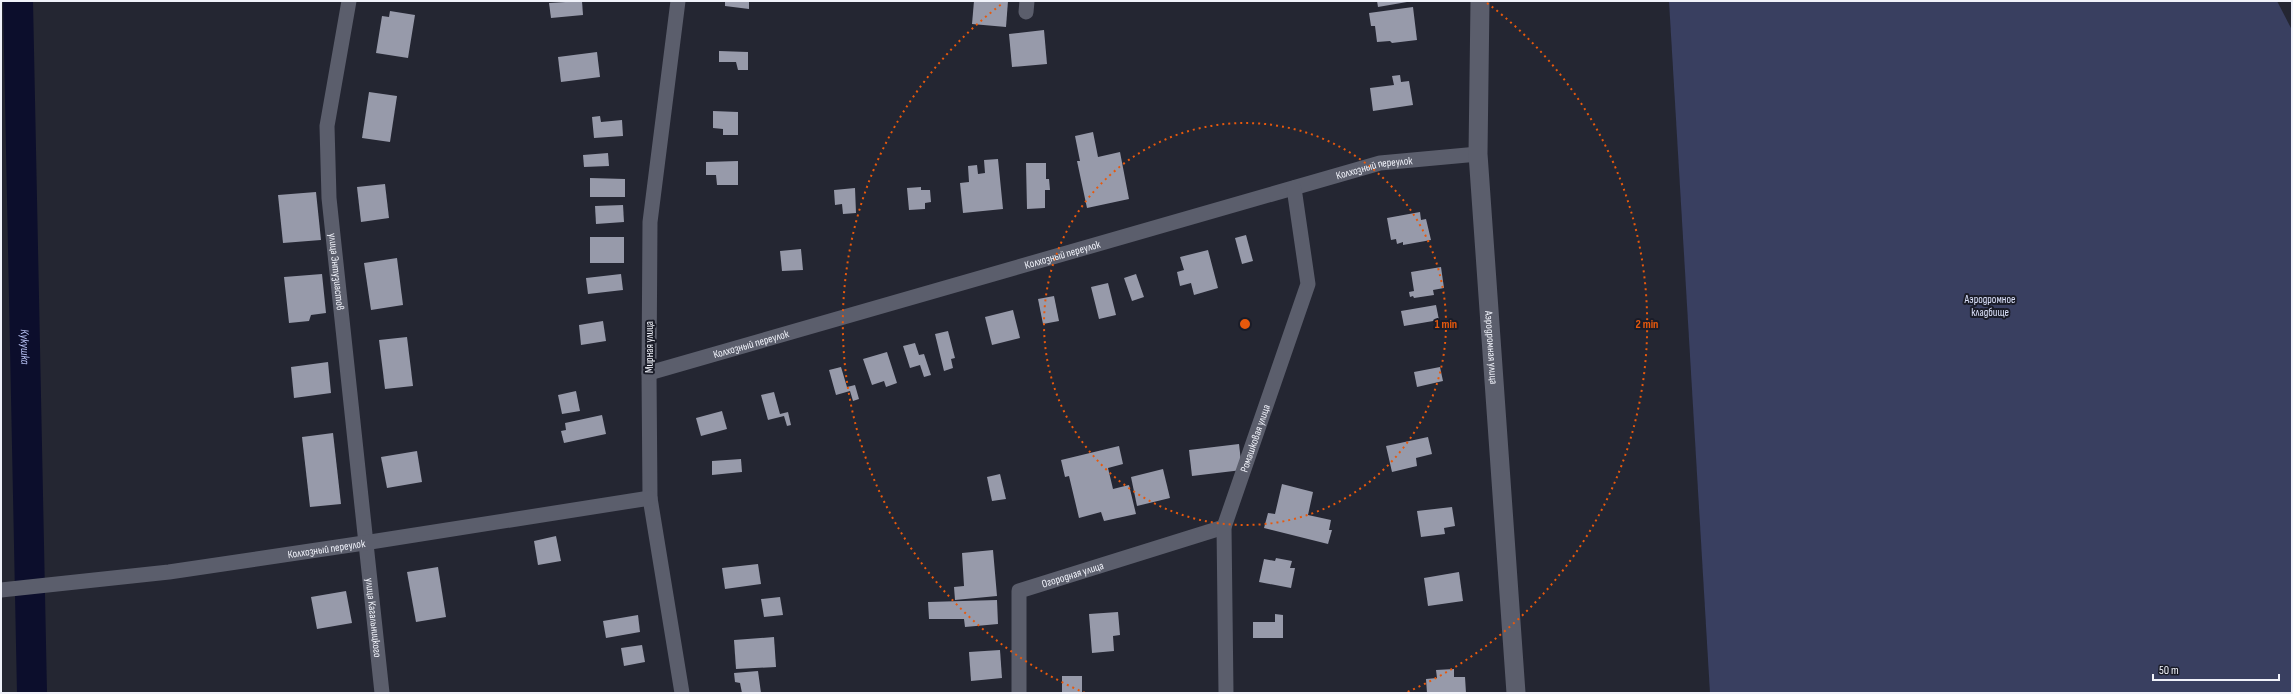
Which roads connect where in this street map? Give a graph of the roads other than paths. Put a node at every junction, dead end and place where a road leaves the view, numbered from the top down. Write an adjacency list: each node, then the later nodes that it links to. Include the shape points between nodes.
1 (349, 1): 9 (street, улица Энтузиастов, via 327,134 328,198)
2 (678, 1): 6 (street, Мирная улица, via 650,222)
3 (1480, 1): 4 (street, Аэродромная улица)
4 (1478, 154): 5 (street, Колхозный переулок, via 1380,163); 15 (street, Аэродромная улица)
5 (1294, 188): 6 (street, Колхозный переулок); 8 (street, Ромашковая улица, via 1308,284)
6 (649, 373): 7 (street, Мирная улица)
7 (650, 498): 9 (street, Колхозный переулок); 12 (street, Мирная улица)
8 (1224, 527): 13 (street, Огородная улица, via 1019,591); 14 (street, Ромашковая улица)
9 (364, 544): 10 (street, Колхозный переулок, via 169,572); 11 (street, улица Кагальницкого)
10 (1, 590)
11 (382, 693)
12 (682, 693)
13 (1019, 693)
14 (1226, 693)
15 (1516, 693)

